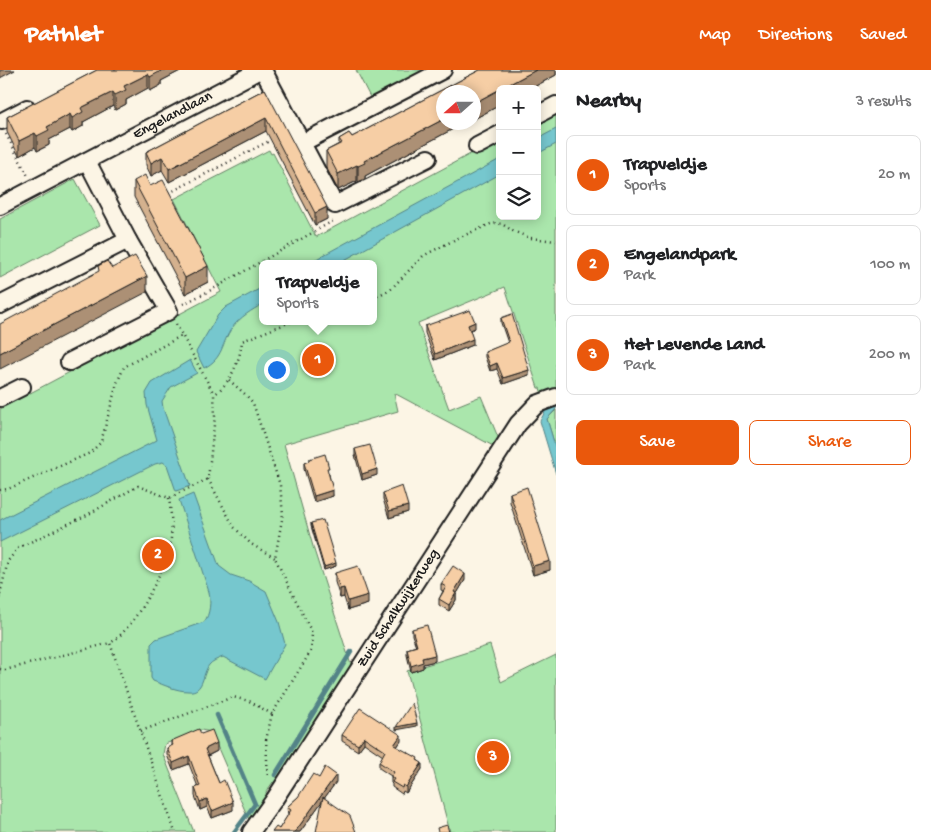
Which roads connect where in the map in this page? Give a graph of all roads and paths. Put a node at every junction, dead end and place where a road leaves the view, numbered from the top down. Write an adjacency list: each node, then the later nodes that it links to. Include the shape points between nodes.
1 (262, 70): 7 (street, Engelandlaan); 12 (street, Engelandlaan)
2 (443, 70): 9 (street)
3 (43, 100): 6 (street)
4 (556, 105): 5 (street)
5 (541, 112)
6 (2, 121): 13 (path)
7 (294, 128): 9 (street, Engelandlaan); 14 (path)
8 (496, 136): 10 (street)
9 (302, 143): 15 (street, Engelandlaan)
10 (477, 146)
11 (428, 158): 15 (street)
12 (87, 161): 13 (street, Engelandlaan); 17 (street)
13 (34, 188): 16 (street, Engelandlaan)
14 (164, 196)
15 (335, 205): 19 (path, via 333,221)
16 (0, 206)
17 (128, 240): 22 (street); 23 (street)
18 (556, 240): 21 (path, via 530,238 493,223 423,256 392,289)
19 (264, 260)
20 (259, 263): 23 (path)
21 (377, 296)
22 (0, 305)
23 (169, 311): 25 (path); 26 (street)
24 (282, 325): 27 (path, via 242,341 241,354)
25 (182, 336): 29 (path); 33 (path, via 124,367 101,442 90,453)
26 (70, 362)
27 (229, 380): 29 (path); 35 (path, via 253,403 280,485 283,514)
28 (22, 386): 31 (street)
29 (214, 394): 32 (path, via 215,416)
30 (556, 397): 41 (street, Zuid Schalkwijkerweg, via 537,404 518,424)
31 (0, 398)
32 (208, 479): 34 (path); 35 (path, via 234,527 251,544)
33 (0, 490)
34 (169, 498): 36 (path, via 138,486 18,548 8,561); 37 (path, via 172,522 163,567 125,631)
35 (275, 558): 39 (path, via 312,633 311,651)
36 (0, 594)
37 (110, 643): 38 (path); 40 (path)
38 (0, 669)
39 (272, 714): 40 (path, via 249,701 233,697); 41 (path, via 266,740 268,777)
40 (141, 732): 42 (path)
41 (274, 800): 43 (street, Zuid Schalkwijkerweg)
42 (175, 832)
43 (252, 832)

